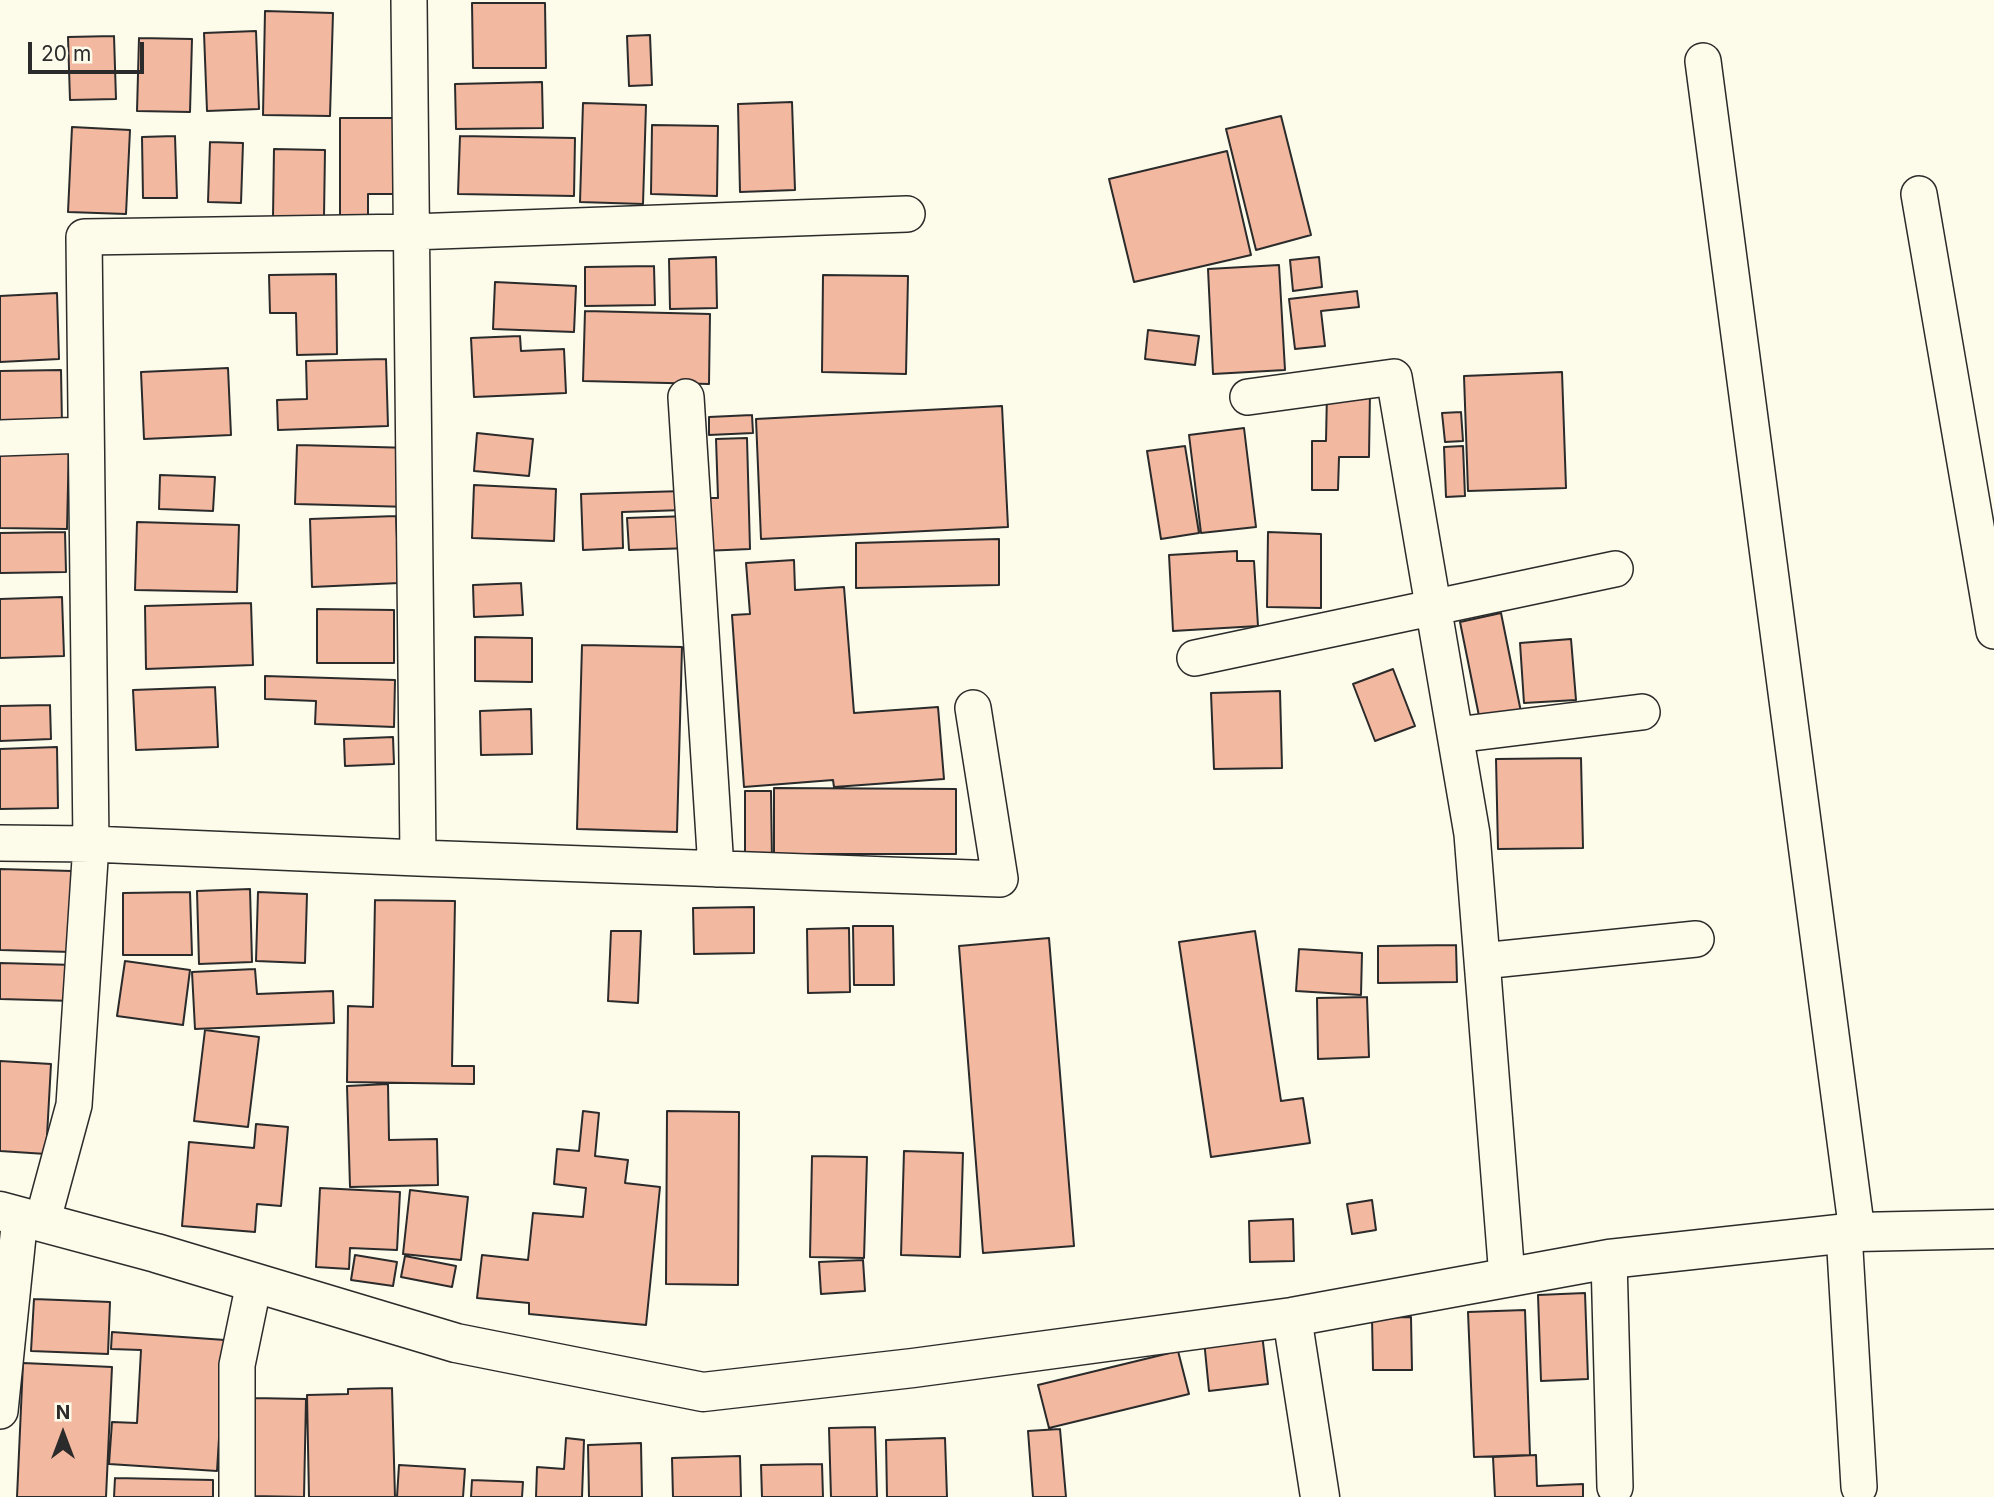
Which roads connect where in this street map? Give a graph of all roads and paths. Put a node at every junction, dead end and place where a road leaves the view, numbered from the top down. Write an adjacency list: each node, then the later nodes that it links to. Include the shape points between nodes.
1 (409, 0): 5 (street)
2 (1703, 61): 25 (street)
3 (1919, 194): 12 (street)
4 (907, 214): 5 (street)
5 (411, 232): 8 (street, via 85,237); 19 (street)
6 (686, 397): 20 (street)
7 (1248, 397): 11 (street, via 1394,377)
8 (86, 435): 9 (street); 18 (street)
9 (0, 438)
10 (1615, 569): 11 (street)
11 (1434, 607): 13 (street); 16 (street)
12 (1994, 631)
13 (1195, 658)
14 (973, 708): 20 (street, via 1000,879)
15 (1642, 712): 16 (street)
16 (1456, 735): 22 (street, via 1472,834)
17 (0, 843): 18 (street)
18 (91, 844): 19 (street); 23 (street, via 74,1105)
19 (418, 858): 20 (street)
20 (716, 869)
21 (1696, 939): 22 (street)
22 (1482, 961): 27 (street)
23 (21, 1217): 28 (street); 30 (street)
24 (1994, 1229): 25 (street)
25 (1850, 1232): 26 (street); 32 (street)
26 (1609, 1259): 27 (street); 31 (street)
27 (1507, 1277): 29 (street)
28 (254, 1283): 29 (street, via 456,1343 704,1392); 33 (street, via 237,1365)
29 (1292, 1317): 34 (street)
30 (0, 1411)
31 (1615, 1487)
32 (1859, 1487)
33 (237, 1497)
34 (1320, 1497)

